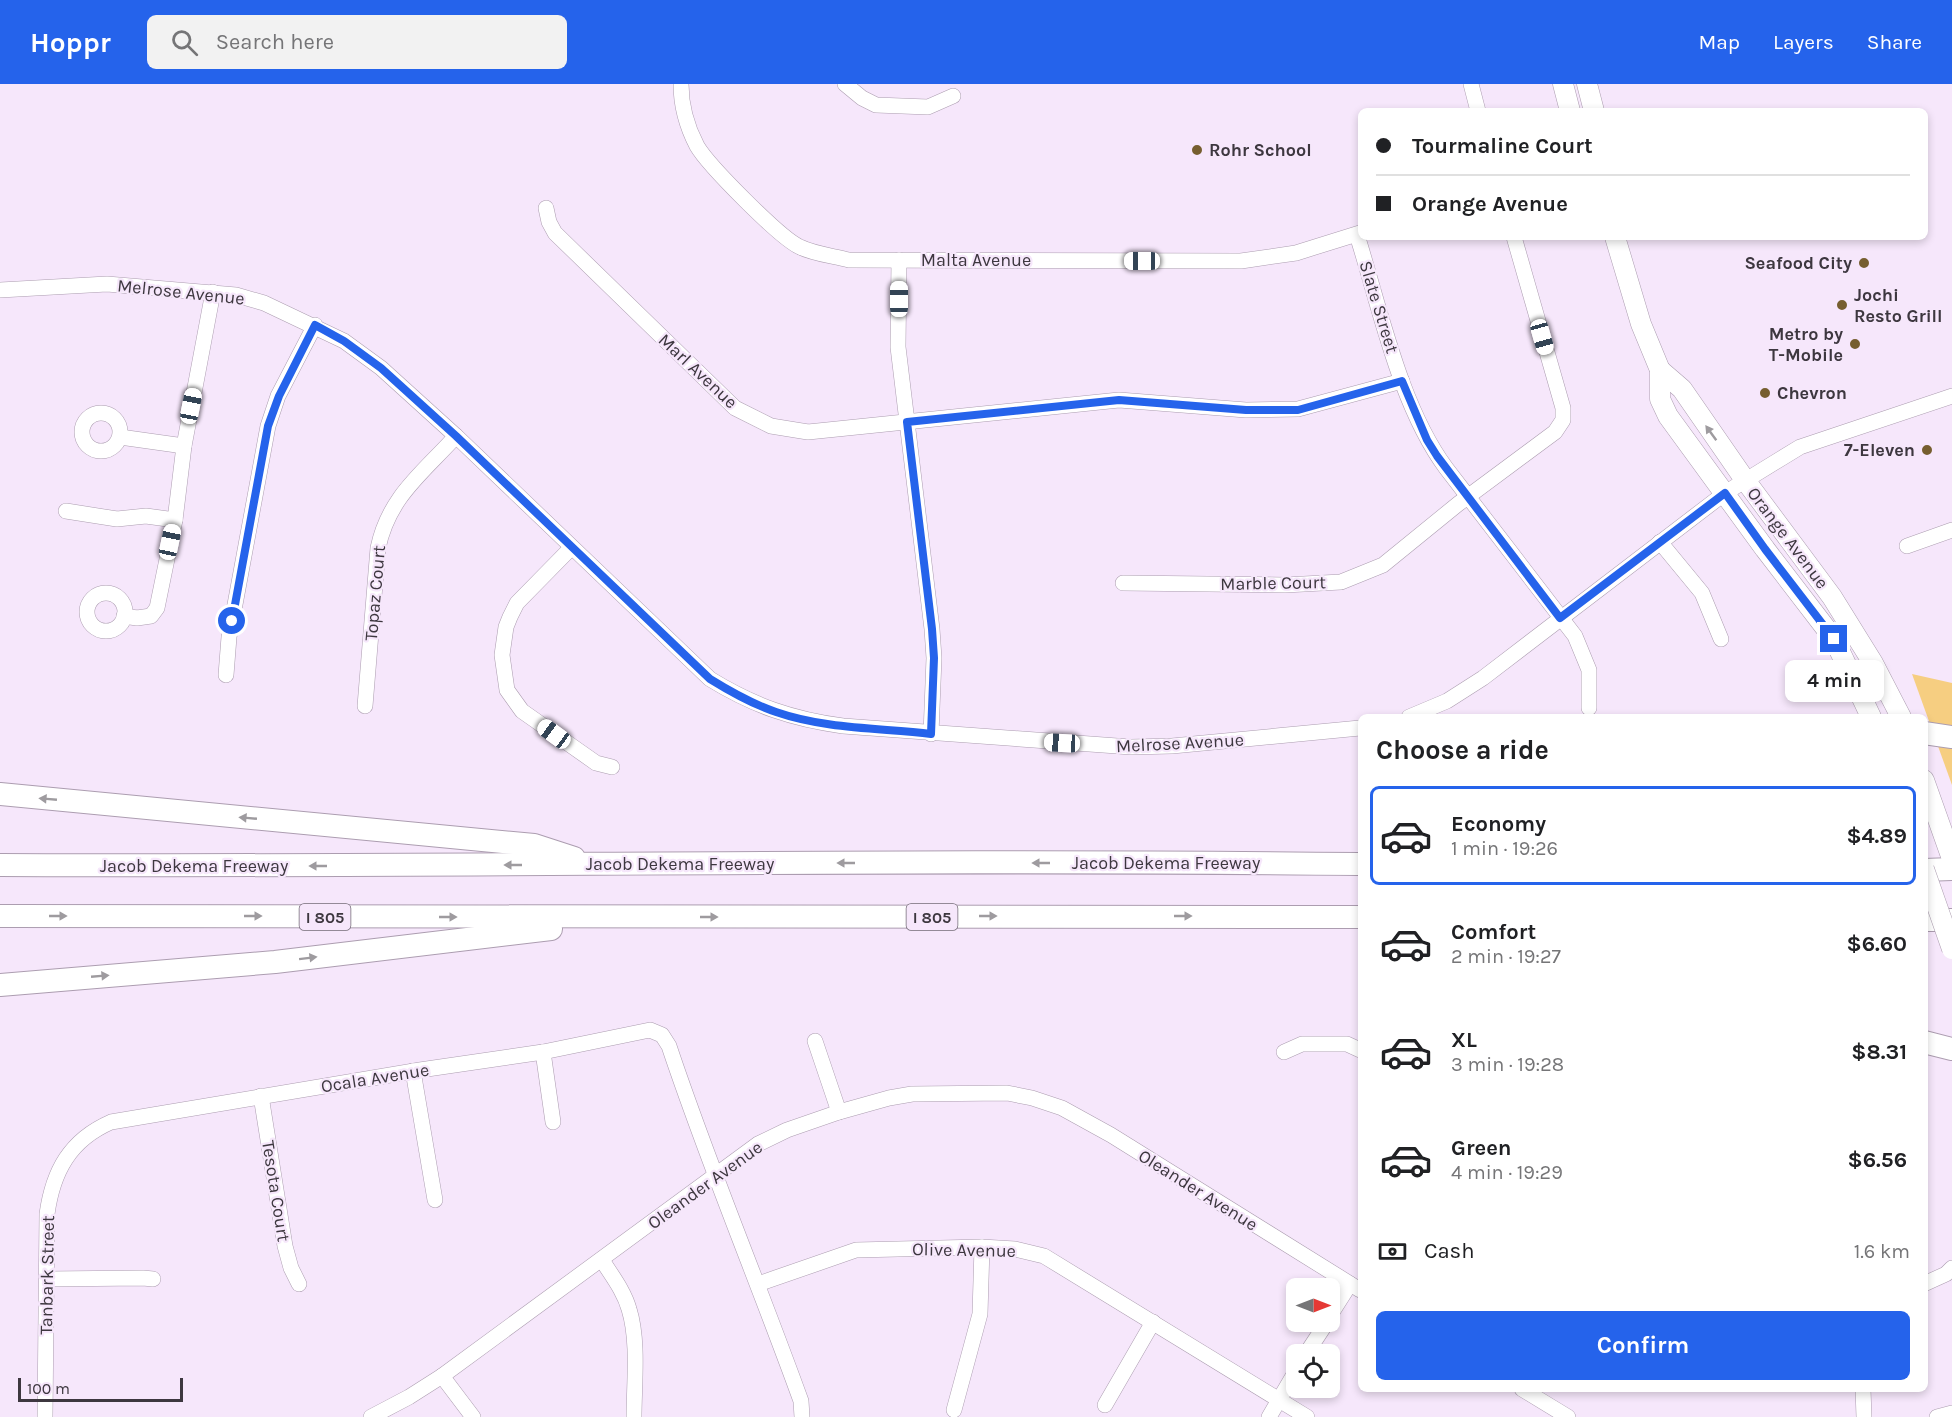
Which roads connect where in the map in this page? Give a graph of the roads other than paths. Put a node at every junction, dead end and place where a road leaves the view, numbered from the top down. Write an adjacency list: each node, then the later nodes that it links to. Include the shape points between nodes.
1 (681, 84): 15 (street, Malta Avenue, via 681,103 696,145 783,235 800,247 849,260)
2 (845, 84): 6 (street, via 876,105 928,107)
3 (1471, 84): 7 (street)
4 (1563, 84): 8 (main road)
5 (1587, 84): 9 (main road)
6 (953, 96)
7 (1477, 108)
8 (1569, 108)
9 (1593, 108)
10 (546, 208): 22 (street, Marl Avenue, via 555,233 735,408 771,426 808,432)
11 (1358, 234): 15 (street, Malta Avenue, via 1296,253 1241,261)
12 (1361, 240): 20 (street, Slate Street)
13 (1515, 240): 28 (street, Marble Court, via 1563,408 1563,420 1555,432)
14 (1616, 240): 19 (main road, Orange Avenue, via 1641,324)
15 (898, 260): 22 (street, via 898,347)
16 (0, 290): 17 (street, Melrose Avenue, via 107,284)
17 (213, 292): 18 (street, Melrose Avenue, via 264,303); 25 (street)
18 (315, 325): 23 (street, Melrose Avenue, via 371,360); 39 (street, via 268,426 229,637)
19 (1660, 370): 26 (main road, Orange Avenue, one-way to 19, via 1682,389); 27 (main road, Orange Avenue, via 1660,399 1668,416)
20 (1402, 381): 22 (street, Marl Avenue, via 1298,410 1119,400); 28 (street, Slate Street, via 1427,440)
21 (1952, 396): 26 (street, via 1800,447)
22 (907, 422): 46 (street, via 932,629)
23 (456, 436): 34 (street, Melrose Avenue); 40 (street, Topaz Court, via 401,493 382,527)
24 (120, 437): 25 (street)
25 (184, 446): 30 (street)
26 (1745, 480): 27 (street); 44 (main road, Orange Avenue, via 1832,597)
27 (1725, 493): 32 (street); 43 (main road, Orange Avenue, via 1834,639)
28 (1468, 498): 35 (street, Marble Court, via 1383,565 1341,582); 37 (street, Slate Street)
29 (66, 511): 30 (street, via 117,519 146,516)
30 (175, 520): 36 (street, via 157,608 151,616)
31 (1952, 530): 33 (street)
32 (1660, 542): 37 (street); 38 (street, via 1702,593)
33 (1907, 546)
34 (571, 548): 46 (street, Melrose Avenue, via 710,679 740,697 813,722); 49 (street, via 516,603 503,648 507,690 522,711 596,762)
35 (1123, 583)
36 (124, 616)
37 (1560, 618): 41 (street, Slate Street, via 1575,636 1589,670); 42 (street, via 1471,687)
38 (1721, 639)
39 (226, 675)
40 (365, 706)
41 (1589, 708)
42 (1416, 714)
43 (1870, 714)
44 (1899, 714)
45 (1358, 728): 46 (street, Melrose Avenue, via 1150,747)
46 (931, 734)
47 (1928, 734): 48 (highway)
48 (1952, 737)
49 (612, 767)
50 (1928, 790): 53 (main road)
51 (0, 794): 55 (highway, one-way to 51, via 534,845)
52 (1358, 851): 54 (highway)
53 (1952, 859)
54 (1246, 862): 55 (highway, Jacob Dekema Freeway, one-way to 55); 56 (highway, Jacob Dekema Freeway)
55 (593, 864): 57 (highway, Jacob Dekema Freeway, one-way to 57)
56 (1358, 864)
57 (0, 865)
58 (1928, 869): 59 (highway)
59 (1952, 869)
60 (1928, 880): 68 (main road, bridge)
61 (0, 916): 63 (highway, I 805, one-way to 63)
62 (1213, 916): 63 (highway, I 805, one-way to 62); 64 (highway, I 805); 67 (highway)
63 (651, 917): 69 (highway, one-way to 63, via 275,962)
64 (1358, 917)
65 (1928, 920): 66 (highway)
66 (1952, 920)
67 (1358, 932)
68 (1952, 949)
69 (0, 985)
70 (815, 1041): 78 (street)
71 (1928, 1043): 73 (highway)
72 (1358, 1049): 75 (street, via 1347,1044 1302,1044)
73 (1952, 1049)
74 (543, 1052): 76 (street, Ocala Avenue); 79 (street); 81 (street, Ocala Avenue, via 650,1030 662,1035)
75 (1284, 1052)
76 (413, 1071): 77 (street, Ocala Avenue); 82 (street)
77 (261, 1096): 80 (street, Ocala Avenue, via 111,1122); 89 (street, Tesota Court, via 285,1246)
78 (839, 1112): 81 (street, Oleander Avenue, via 758,1144); 91 (street, Oleander Avenue, via 912,1094 1007,1094 1062,1108)
79 (553, 1122)
80 (80, 1141): 86 (street, Tanbark Street, via 71,1149 50,1196)
81 (715, 1176): 84 (street, Oleander Avenue); 90 (street)
82 (435, 1200)
83 (982, 1247): 90 (street, Olive Avenue, via 856,1250); 93 (street, Olive Avenue, via 1044,1256); 100 (street, via 980,1314)
84 (602, 1260): 94 (street, Oleander Avenue); 105 (street, via 630,1310 634,1334)
85 (1952, 1268): 88 (street)
86 (47, 1279): 87 (street); 102 (street, Tanbark Street)
87 (153, 1279)
88 (1928, 1282)
89 (299, 1284)
90 (758, 1284): 106 (street, via 801,1401)
91 (1355, 1287): 92 (street)
92 (1340, 1304)
93 (1153, 1323): 98 (street, Olive Avenue); 99 (street)
94 (442, 1376): 103 (street, Oleander Avenue); 104 (street)
95 (1286, 1387): 98 (street)
96 (1527, 1392): 109 (street)
97 (1863, 1392): 110 (street)
98 (1278, 1400): 107 (street); 108 (street, Olive Avenue)
99 (1105, 1405)
100 (954, 1410)
101 (1952, 1413): 111 (street)
102 (45, 1417)
103 (372, 1417)
104 (473, 1417)
105 (634, 1417)
106 (802, 1417)
107 (1269, 1417)
108 (1307, 1417)
109 (1568, 1417)
110 (1864, 1417)
111 (1937, 1417)

